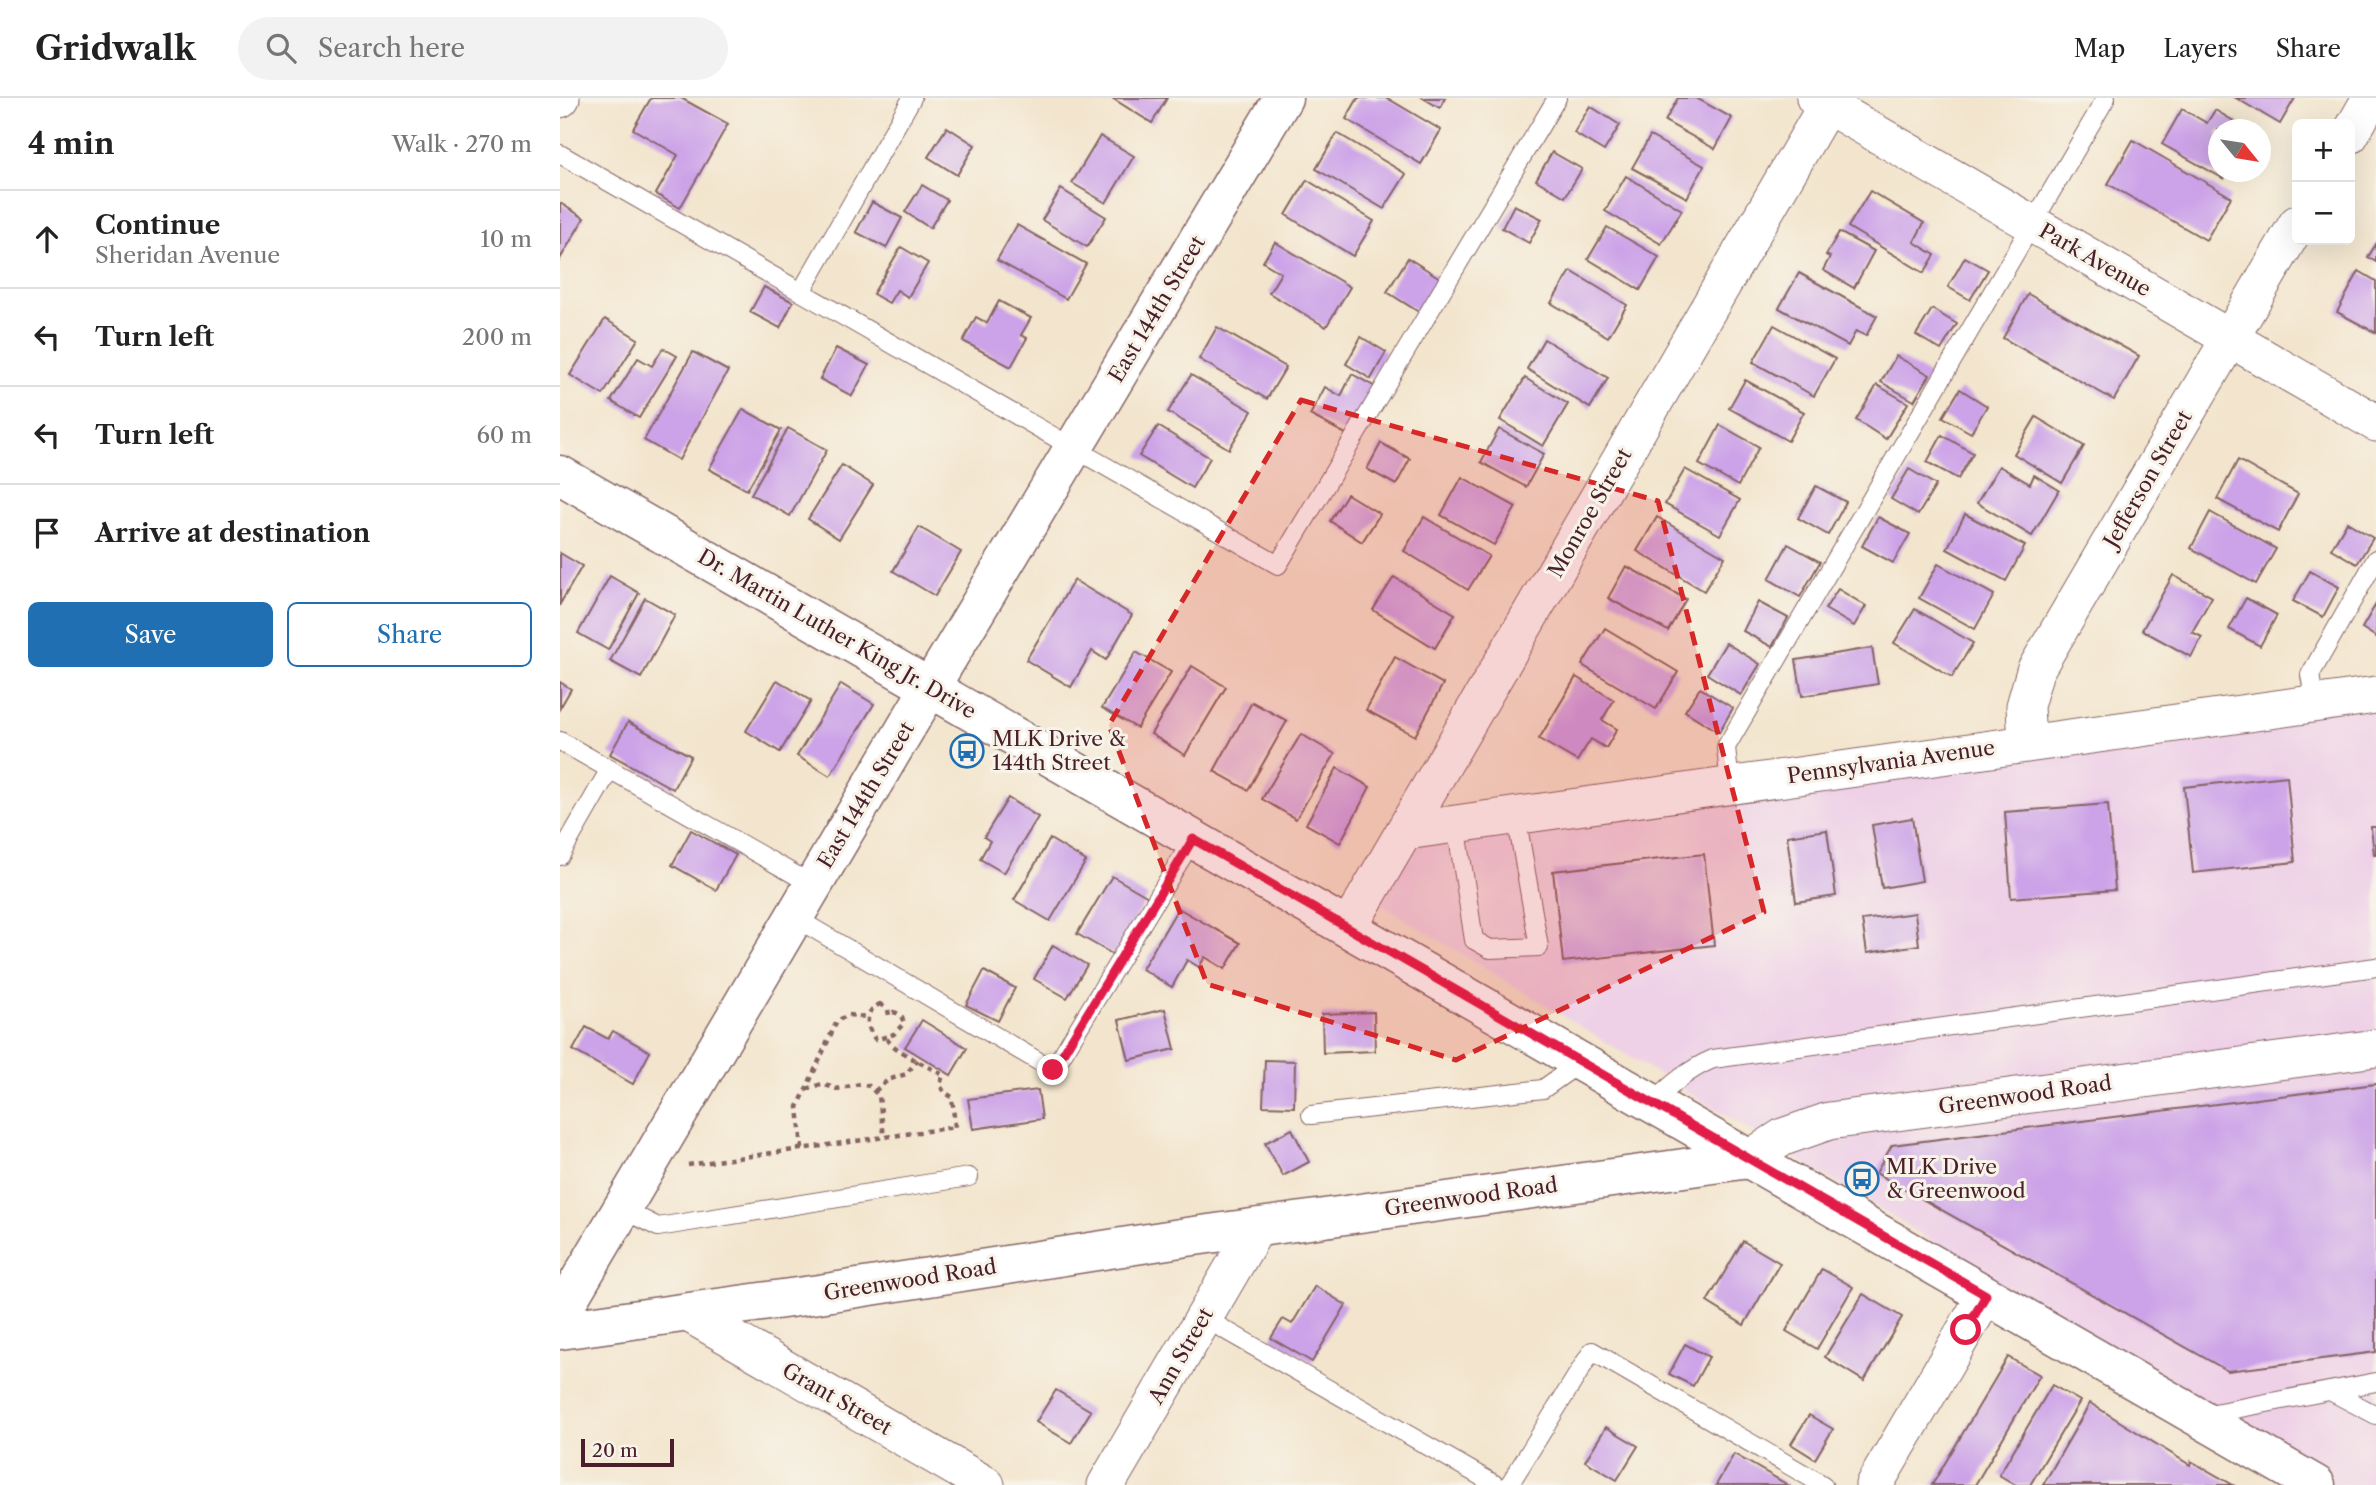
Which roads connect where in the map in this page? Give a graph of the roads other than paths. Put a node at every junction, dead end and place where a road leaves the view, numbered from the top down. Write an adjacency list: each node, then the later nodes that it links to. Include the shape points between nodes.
1 (912, 98): 11 (lane)
2 (1283, 98): 14 (street, East 144th Street)
3 (1557, 98): 14 (lane, via 1278,565)
4 (2106, 98): 9 (lane)
5 (2371, 98): 7 (street)
6 (1824, 100): 9 (street, Park Avenue); 26 (street, Monroe Street)
7 (2355, 126)
8 (560, 154): 11 (lane)
9 (2032, 224): 12 (street, Park Avenue); 23 (lane, via 1726,747)
10 (2292, 233): 12 (street, Jefferson Street)
11 (801, 292): 14 (lane)
12 (2230, 338): 13 (street, Park Avenue); 21 (street, Jefferson Street, via 2035,671 2025,706)
13 (2376, 423)
14 (1074, 448): 17 (street, East 144th Street)
15 (560, 475): 17 (street, Dr. Martin Luther King Jr. Drive)
16 (2376, 559): 19 (lane, via 2311,675)
17 (930, 688): 27 (street, Dr. Martin Luther King Jr. Drive); 29 (street, East 144th Street)
18 (2376, 695): 19 (street, Pennsylvania Avenue)
19 (2315, 702): 21 (street, Pennsylvania Avenue)
20 (560, 741): 22 (lane)
21 (2027, 743): 23 (street, Pennsylvania Avenue)
22 (610, 769): 28 (lane); 29 (lane)
23 (1730, 785): 24 (street, Pennsylvania Avenue)
24 (1516, 815): 25 (street, Pennsylvania Avenue); 25 (lane, via 1539,947 1490,950 1474,940)
25 (1456, 824): 26 (street, Pennsylvania Avenue)
26 (1406, 831): 31 (street, Monroe Street)
27 (1193, 839): 30 (lane, via 1053,1070); 31 (street, Dr. Martin Luther King Jr. Drive)
28 (560, 856)
29 (813, 885): 30 (street, East 144th Street)
30 (794, 917): 39 (street, East 144th Street)
31 (1348, 928): 34 (street, Dr. Martin Luther King Jr. Drive)
32 (2376, 967): 35 (lane, via 1713,1059 1695,1067)
33 (2376, 1048): 37 (street, Greenwood Road, via 1829,1121 1783,1137)
34 (1581, 1062): 35 (street, Dr. Martin Luther King Jr. Drive); 36 (lane, via 1543,1089)
35 (1652, 1103): 37 (street, Dr. Martin Luther King Jr. Drive)
36 (1311, 1115)
37 (1749, 1159): 40 (street, Greenwood Road); 41 (street, Dr. Martin Luther King Jr. Drive)
38 (969, 1177): 39 (lane, via 658,1227)
39 (622, 1209): 43 (street, East 144th Street)
40 (1257, 1227): 42 (street, Greenwood Road); 44 (street, Ann Street)
41 (1986, 1295): 49 (street, Dr. Martin Luther King Jr. Drive); 51 (street)
42 (688, 1313): 45 (street, Greenwood Road); 52 (street, Grant Street)
43 (560, 1314)
44 (1204, 1318): 53 (street, Ann Street); 54 (lane)
45 (560, 1330)
46 (2376, 1382): 47 (lane)
47 (2330, 1391): 48 (lane); 49 (lane)
48 (2376, 1415)
49 (2197, 1416): 50 (street, Dr. Martin Luther King Jr. Drive)
50 (2303, 1482)
51 (1879, 1483)
52 (986, 1485)
53 (1106, 1485)
54 (1496, 1485)
55 (1509, 1485): 56 (lane, via 1591,1351)
56 (1823, 1485)

